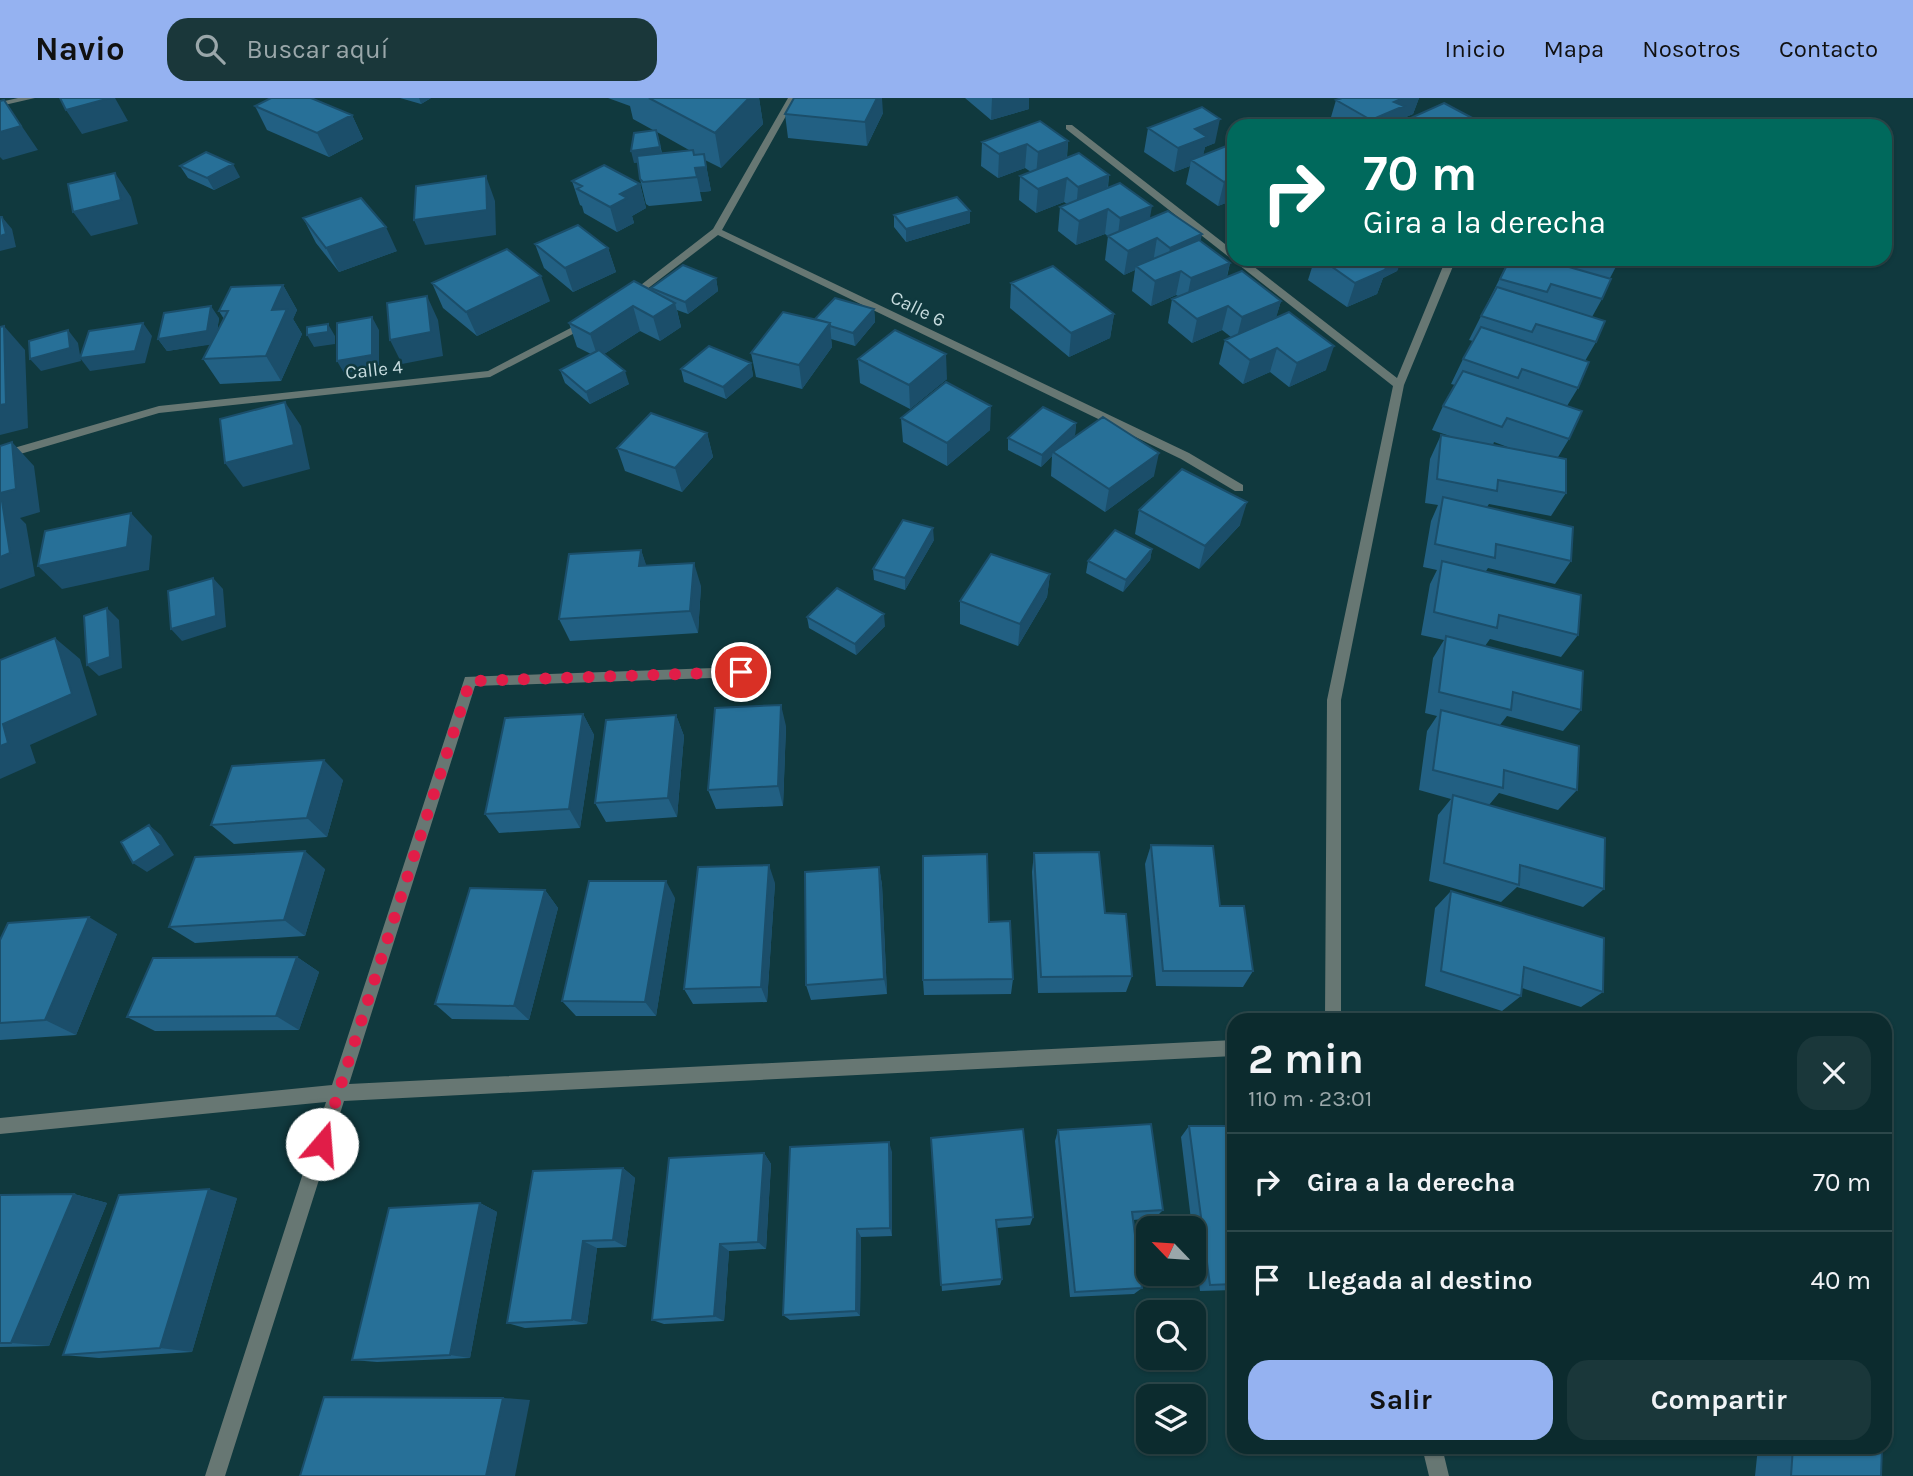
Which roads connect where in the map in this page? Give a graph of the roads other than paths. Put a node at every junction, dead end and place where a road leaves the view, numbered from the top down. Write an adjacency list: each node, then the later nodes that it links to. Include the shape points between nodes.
1 (31, 98): 3 (street)
2 (792, 98): 5 (street)
3 (0, 104)
4 (1069, 127): 6 (street)
5 (717, 231): 9 (street); 13 (street, Calle 6, via 1185,456)
6 (1227, 250)
7 (1247, 266): 11 (street)
8 (1448, 266): 11 (street)
9 (624, 303)
10 (602, 314): 12 (street, Calle 4, via 490,374 159,410)
11 (1399, 385): 15 (street, via 1334,700)
12 (0, 456)
13 (1239, 488)
14 (741, 672): 17 (street, via 470,681)
15 (1333, 1013)
16 (1227, 1048): 17 (street)
17 (338, 1093): 18 (street); 20 (street)
18 (0, 1126)
19 (1434, 1454): 21 (street)
20 (215, 1476)
21 (1439, 1476)

